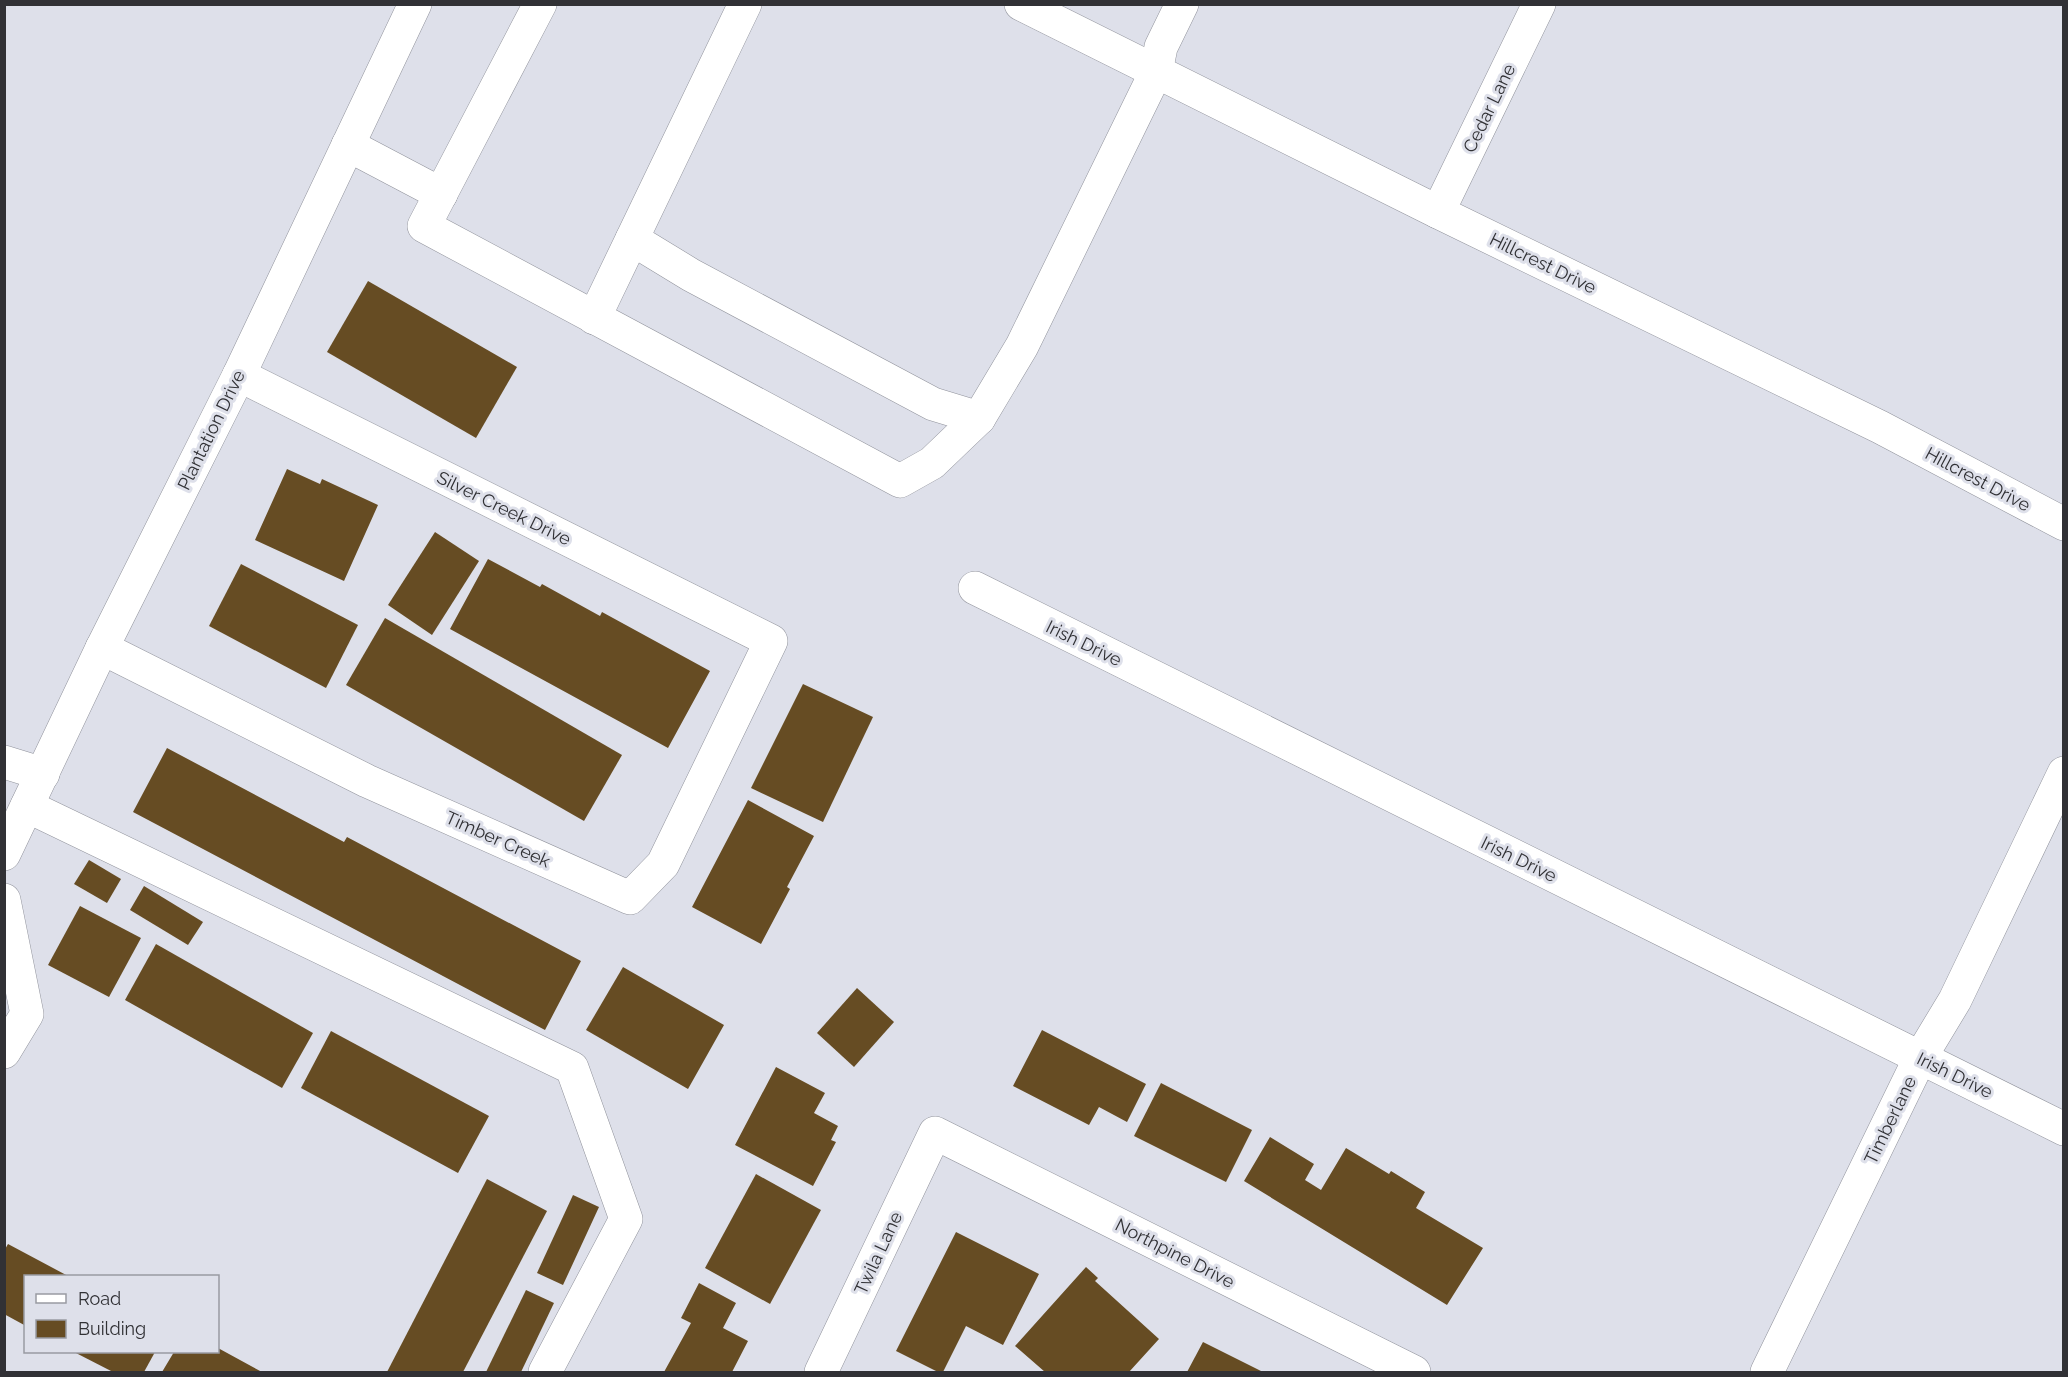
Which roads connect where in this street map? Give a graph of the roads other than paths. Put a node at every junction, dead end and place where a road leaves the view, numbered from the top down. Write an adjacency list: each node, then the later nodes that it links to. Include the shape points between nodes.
1 (415, 4): 8 (street, Plantation Drive)
2 (540, 4): 9 (street)
3 (745, 4): 11 (street)
4 (1021, 4): 7 (street, Hillcrest Drive)
5 (1182, 4): 7 (street, via 1161,47)
6 (1539, 4): 10 (street, Cedar Lane)
7 (1156, 72): 10 (street, Hillcrest Drive); 14 (street, via 1022,346)
8 (348, 145): 9 (street); 13 (street, Plantation Drive)
9 (441, 194): 12 (street, via 424,226)
10 (1438, 212): 15 (street, Hillcrest Drive, via 1880,427)
11 (632, 240): 12 (street); 14 (street, via 933,404)
12 (594, 318): 14 (street, via 900,481 932,463)
13 (239, 375): 17 (street, Silver Creek Drive); 18 (street, Plantation Drive)
14 (979, 418)
15 (2064, 524)
16 (975, 588): 26 (street, Irish Drive)
17 (771, 640): 18 (street, Timber Creek, via 663,864 630,898 367,781)
18 (102, 648): 21 (street, Plantation Drive)
19 (4, 762): 21 (street)
20 (2064, 773): 26 (street, Timberlane, via 1955,1000)
21 (43, 774): 22 (street, Plantation Drive)
22 (27, 806): 23 (street, Plantation Drive); 29 (street, via 572,1068 626,1219)
23 (4, 854)
24 (4, 900): 25 (street, via 27,1014)
25 (4, 1052)
26 (1920, 1058): 27 (street, Irish Drive); 32 (street, Timberlane)
27 (2064, 1129)
28 (935, 1133): 30 (street, Twila Lane); 31 (street, Northpine Drive)
29 (545, 1372)
30 (821, 1372)
31 (1414, 1372)
32 (1767, 1372)

